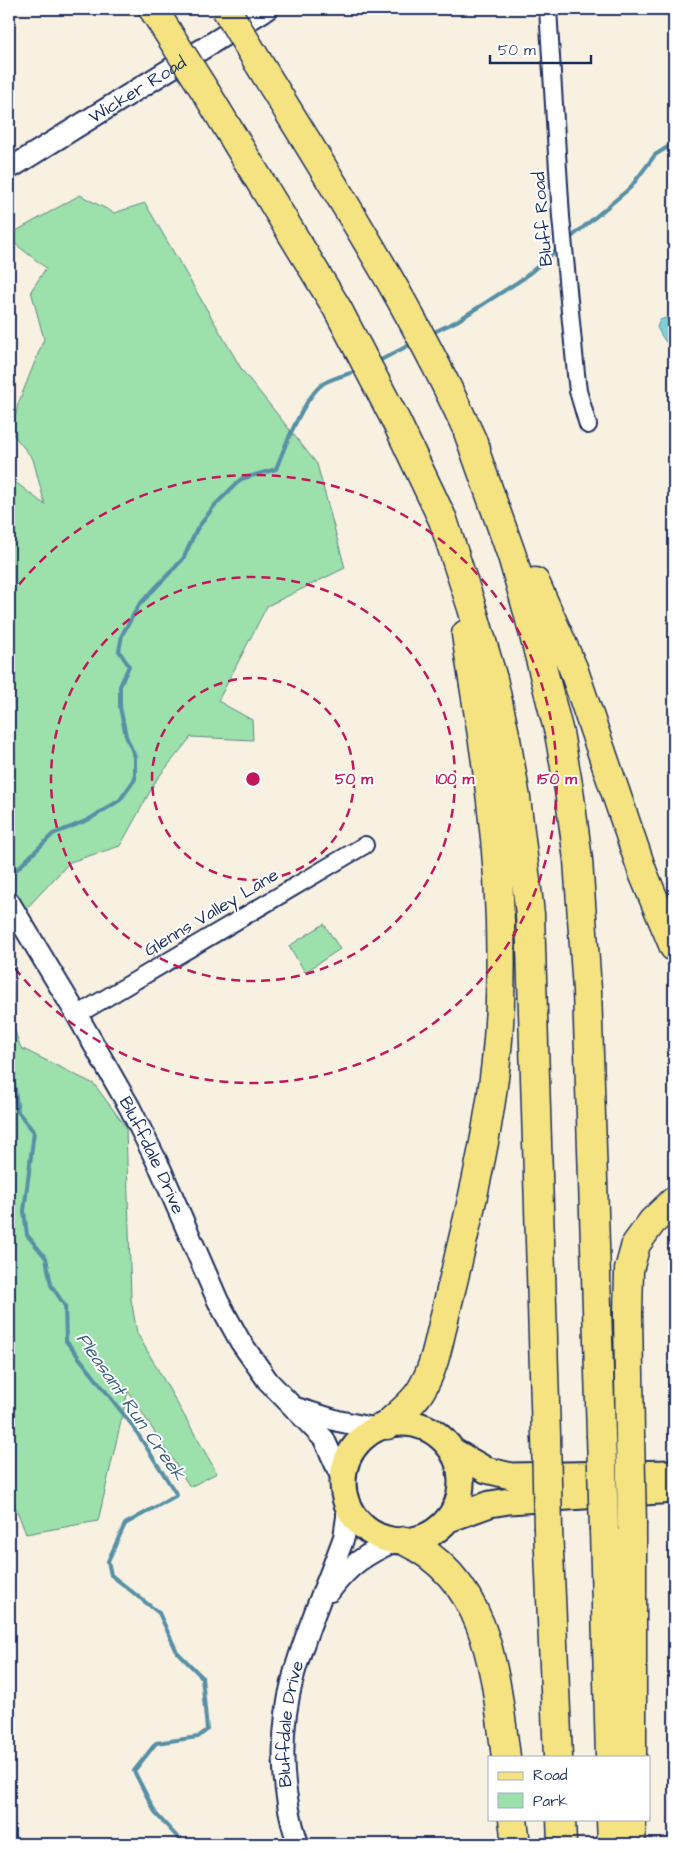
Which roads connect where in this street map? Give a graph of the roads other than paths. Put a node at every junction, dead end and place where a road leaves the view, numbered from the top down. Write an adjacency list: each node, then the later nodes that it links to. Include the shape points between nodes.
1 (226, 9): 7 (highway, bridge, via 392,284)
2 (267, 9): 5 (street, Wicker Road)
3 (548, 9): 6 (street, Bluff Road, via 561,217 578,391)
4 (160, 20): 8 (highway, bridge, via 337,308 396,421 443,520)
5 (9, 169)
6 (588, 424)
7 (468, 432): 11 (highway, via 573,668 643,873); 25 (highway, bridge, via 510,548 559,732 578,860 587,990)
8 (455, 556): 15 (highway, via 492,801 500,939 498,1033 481,1161 438,1346 421,1391); 24 (highway, bridge, via 493,679 508,749 530,914)
9 (365, 845): 12 (street, Glenns Valley Lane)
10 (9, 902): 12 (street, Bluffdale Drive)
11 (674, 947)
12 (77, 1015): 14 (street, Bluffdale Drive, via 161,1170 222,1309 268,1381)
13 (674, 1201): 26 (highway, bridge, via 652,1222 636,1244 629,1270)
14 (294, 1408): 15 (street, Bluffdale Drive, via 338,1421); 19 (street, Bluffdale Drive, via 324,1439)
15 (382, 1427): 16 (main road, via 406,1423 424,1427 441,1436); 19 (main road, via 363,1438 352,1450 346,1465)
16 (453, 1451): 17 (main road, via 486,1470 511,1476); 20 (main road, via 460,1468 462,1486 458,1504)
17 (674, 1473)
18 (674, 1490): 20 (main road, via 500,1502)
19 (345, 1492): 21 (main road, via 354,1517 365,1529 379,1537); 22 (street, Bluffdale Drive, via 347,1517 344,1537)
20 (449, 1519): 21 (main road, via 429,1535)
21 (400, 1541): 22 (street, Bluffdale Drive, via 364,1556 350,1566); 23 (highway, via 432,1557 469,1600 482,1627 496,1676)
22 (319, 1606): 31 (street, Bluffdale Drive, via 294,1674 284,1729 286,1791)
23 (506, 1756)
24 (558, 1756)
25 (610, 1756)
26 (632, 1756)
27 (513, 1820): 32 (highway)
28 (561, 1820): 33 (highway)
29 (611, 1820): 34 (highway)
30 (632, 1820): 35 (highway)
31 (298, 1844)
32 (516, 1844)
33 (562, 1844)
34 (612, 1844)
35 (631, 1844)

